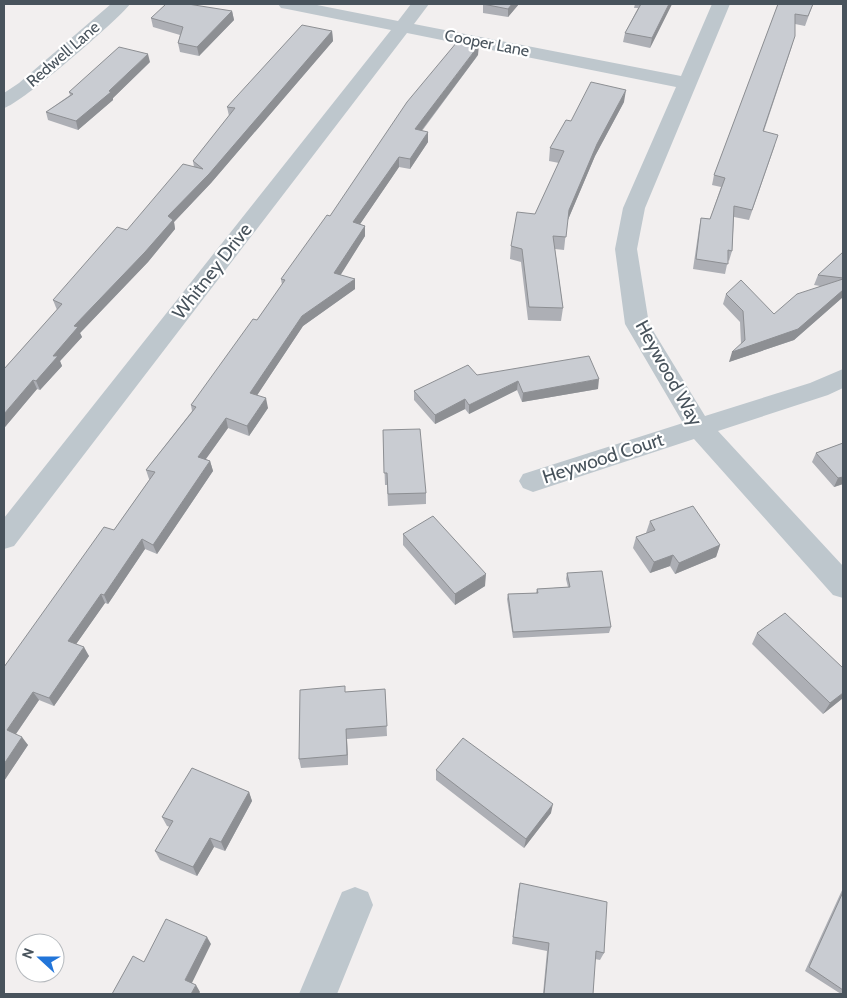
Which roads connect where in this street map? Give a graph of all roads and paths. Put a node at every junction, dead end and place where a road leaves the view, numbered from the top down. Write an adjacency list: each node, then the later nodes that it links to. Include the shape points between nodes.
1 (121, 4): 7 (street, Redwell Lane, via 26,87)
2 (287, 4): 5 (street, Cooper Lane)
3 (420, 4): 5 (street, Whitney Drive)
4 (721, 4): 6 (street, Heywood Way)
5 (402, 27): 6 (street, Cooper Lane); 11 (street, Whitney Drive)
6 (688, 83): 9 (street, Heywood Way, via 634,208 626,250 637,324)
7 (4, 102)
8 (843, 378): 9 (street, Heywood Court, via 819,389)
9 (698, 427): 10 (street, Heywood Court); 12 (street, Heywood Way)
10 (534, 481)
11 (4, 538)
12 (843, 586)
13 (356, 905): 14 (street)
14 (318, 994)

